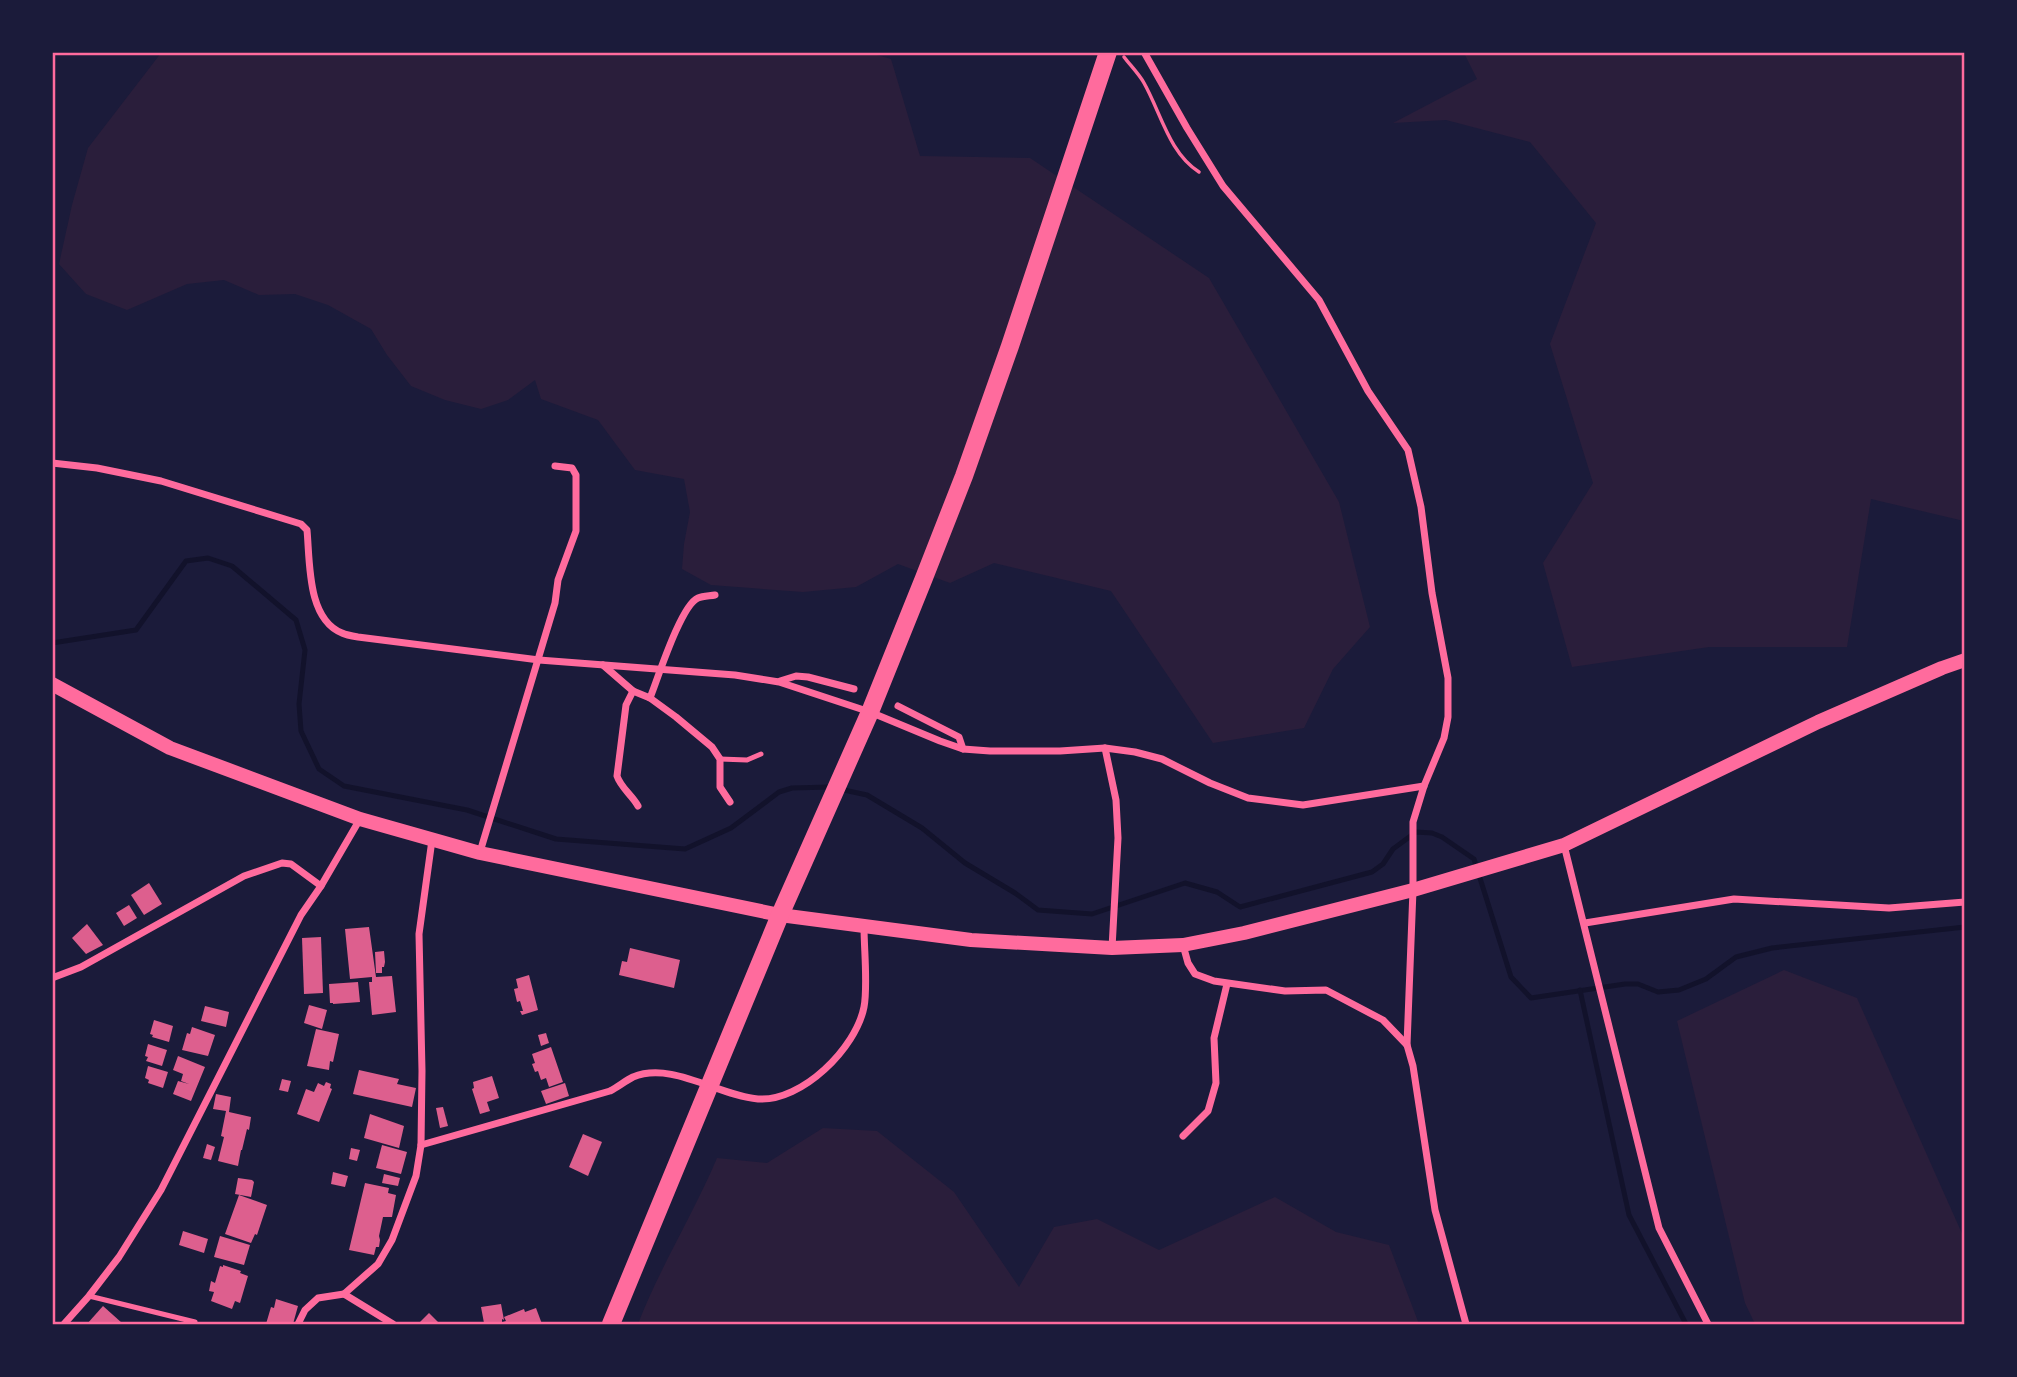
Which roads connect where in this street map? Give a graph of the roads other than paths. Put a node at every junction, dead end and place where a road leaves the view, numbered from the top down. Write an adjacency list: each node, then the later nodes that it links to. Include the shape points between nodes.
1 (1108, 52): 16 (highway, via 964,476)
2 (1144, 52): 21 (street, via 1223,186 1320,299 1368,391 1408,450 1448,678 1444,738)
3 (52, 463): 6 (street, via 161,481 301,524 307,530 319,613 341,633)
4 (555, 466): 6 (street, via 572,468 576,475 576,531 558,580)
5 (715, 595): 9 (street, via 697,598 688,607)
6 (539, 660): 8 (street); 27 (street)
7 (1965, 660): 26 (main road, via 1818,722)
8 (602, 664): 9 (street); 13 (street)
9 (661, 669): 10 (street); 14 (street)
10 (779, 681): 12 (street, via 808,677); 16 (street)
11 (52, 684): 24 (main road, via 170,748)
12 (854, 689)
13 (633, 691): 14 (street); 23 (street, via 626,705 617,776)
14 (650, 698): 20 (street, via 695,732)
15 (898, 706): 18 (street, via 958,737)
16 (870, 712): 18 (street); 31 (highway)
17 (1105, 748): 18 (street); 21 (street, via 1162,759 1248,798 1303,805); 35 (street, via 1118,838)
18 (963, 749)
19 (761, 754): 20 (lane, via 747,760)
20 (720, 759): 22 (street, via 720,787)
21 (1424, 786): 29 (street, via 1413,822)
22 (730, 802)
23 (638, 806)
24 (360, 819): 25 (main road); 28 (street)
25 (432, 841): 27 (main road); 40 (street, via 419,934)
26 (1564, 845): 29 (main road); 32 (street)
27 (480, 853): 31 (main road)
28 (321, 886): 36 (street, via 291,864 282,863 244,877 81,967); 42 (street, via 301,915 161,1190)
29 (1413, 890): 34 (main road); 38 (street)
30 (1965, 902): 32 (street, via 1889,908 1734,899)
31 (780, 915): 33 (main road); 47 (highway)
32 (1585, 923): 49 (street, via 1660,1228)
33 (864, 926): 35 (main road, via 971,940); 40 (street, via 861,1021 840,1055 790,1093 758,1099 650,1073 610,1091)
34 (1183, 945): 35 (main road); 37 (street, via 1195,974)
35 (1112, 948)
36 (52, 978)
37 (1227, 984): 38 (street, via 1284,991 1326,990 1382,1020); 39 (street, via 1214,1038 1216,1083 1208,1111)
38 (1408, 1045): 48 (street, via 1435,1210)
39 (1183, 1136)
40 (421, 1145): 41 (street, via 416,1176 392,1240 378,1264)
41 (344, 1294): 45 (street, via 318,1298); 46 (street)
42 (89, 1296): 43 (lane); 44 (street)
43 (195, 1322)
44 (64, 1325)
45 (298, 1325)
46 (393, 1325)
47 (611, 1325)
48 (1466, 1325)
49 (1708, 1325)

